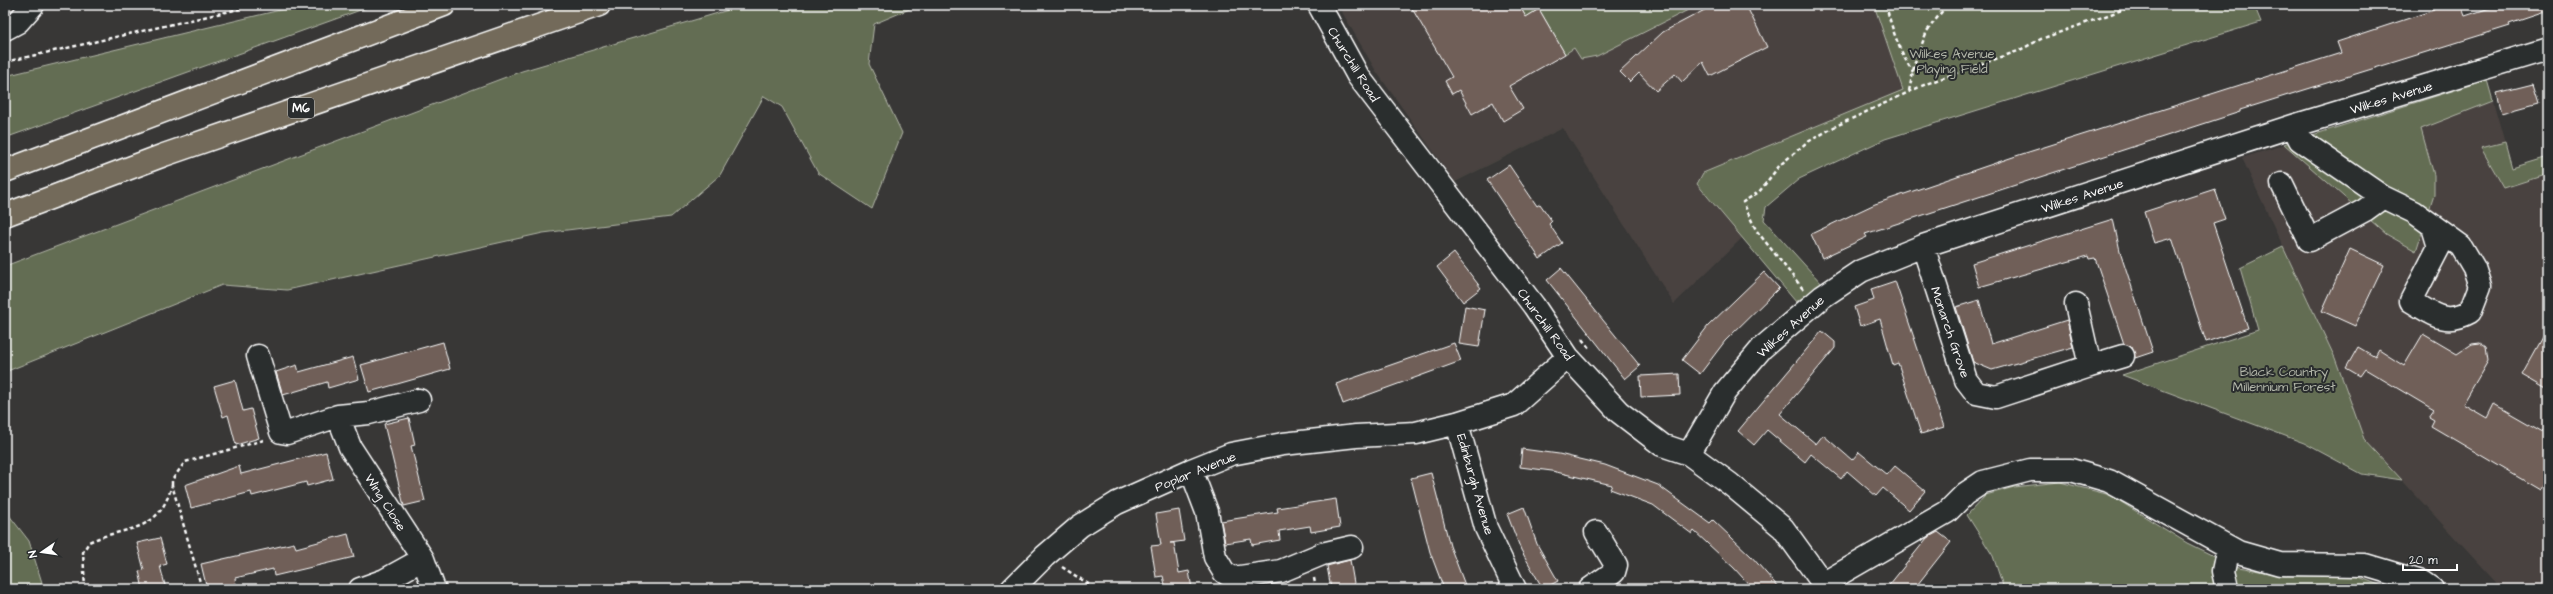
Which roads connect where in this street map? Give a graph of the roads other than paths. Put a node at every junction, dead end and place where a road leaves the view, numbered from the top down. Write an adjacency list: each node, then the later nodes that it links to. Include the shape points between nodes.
1 (444, 5): 8 (highway)
2 (599, 5): 11 (highway, M6, via 164,155)
3 (1319, 5): 17 (street, Churchill Road, via 1358,76 1534,306)
4 (33, 6): 5 (street, via 18,22)
5 (5, 29)
6 (2548, 49): 7 (street, Wilkes Avenue)
7 (2294, 126): 10 (street, via 2300,140); 13 (street, Wilkes Avenue)
8 (5, 171)
9 (2282, 184): 10 (street, via 2309,240 2365,210)
10 (2383, 197): 12 (street, via 2414,212)
11 (5, 215)
12 (2433, 227)
13 (1923, 246): 18 (street, Monarch Grove, via 1966,380 1976,393 1996,397); 22 (street, Wilkes Avenue, via 1861,271 1814,303 1762,348 1725,392)
14 (2076, 304): 18 (street)
15 (258, 356): 20 (street, via 282,432 287,433)
16 (2123, 356): 18 (street, Monarch Grove)
17 (1568, 357): 21 (street, Poplar Avenue, via 1514,405); 22 (street, Churchill Road, via 1625,417 1662,445)
18 (2090, 366)
19 (419, 400): 20 (street, via 369,413)
20 (338, 416): 27 (street, Wing Close, via 350,447)
21 (1457, 423): 23 (street, Poplar Avenue, via 1416,433 1283,444 1231,454); 32 (street, Edinburgh Avenue, via 1486,528)
22 (1689, 454): 28 (street, Churchill Road, via 1783,528)
23 (1191, 470): 26 (street, via 1207,512 1214,557 1224,572 1233,578 1281,571 1322,554); 31 (street, Poplar Avenue, via 1117,503 1080,526)
24 (1596, 532): 33 (street, via 1616,565 1614,572)
25 (2228, 547): 28 (street, via 2109,481 2071,470 2030,470 1984,482 1965,494 1947,512); 34 (street, via 2223,571); 35 (street, via 2280,564 2365,565 2422,582)
26 (1352, 548)
27 (423, 559): 29 (street, via 385,580); 30 (street, Wing Close)
28 (1826, 586)
29 (360, 589)
30 (434, 589)
31 (1012, 589)
32 (1514, 589)
33 (1590, 589)
34 (2227, 589)
35 (2432, 589)

